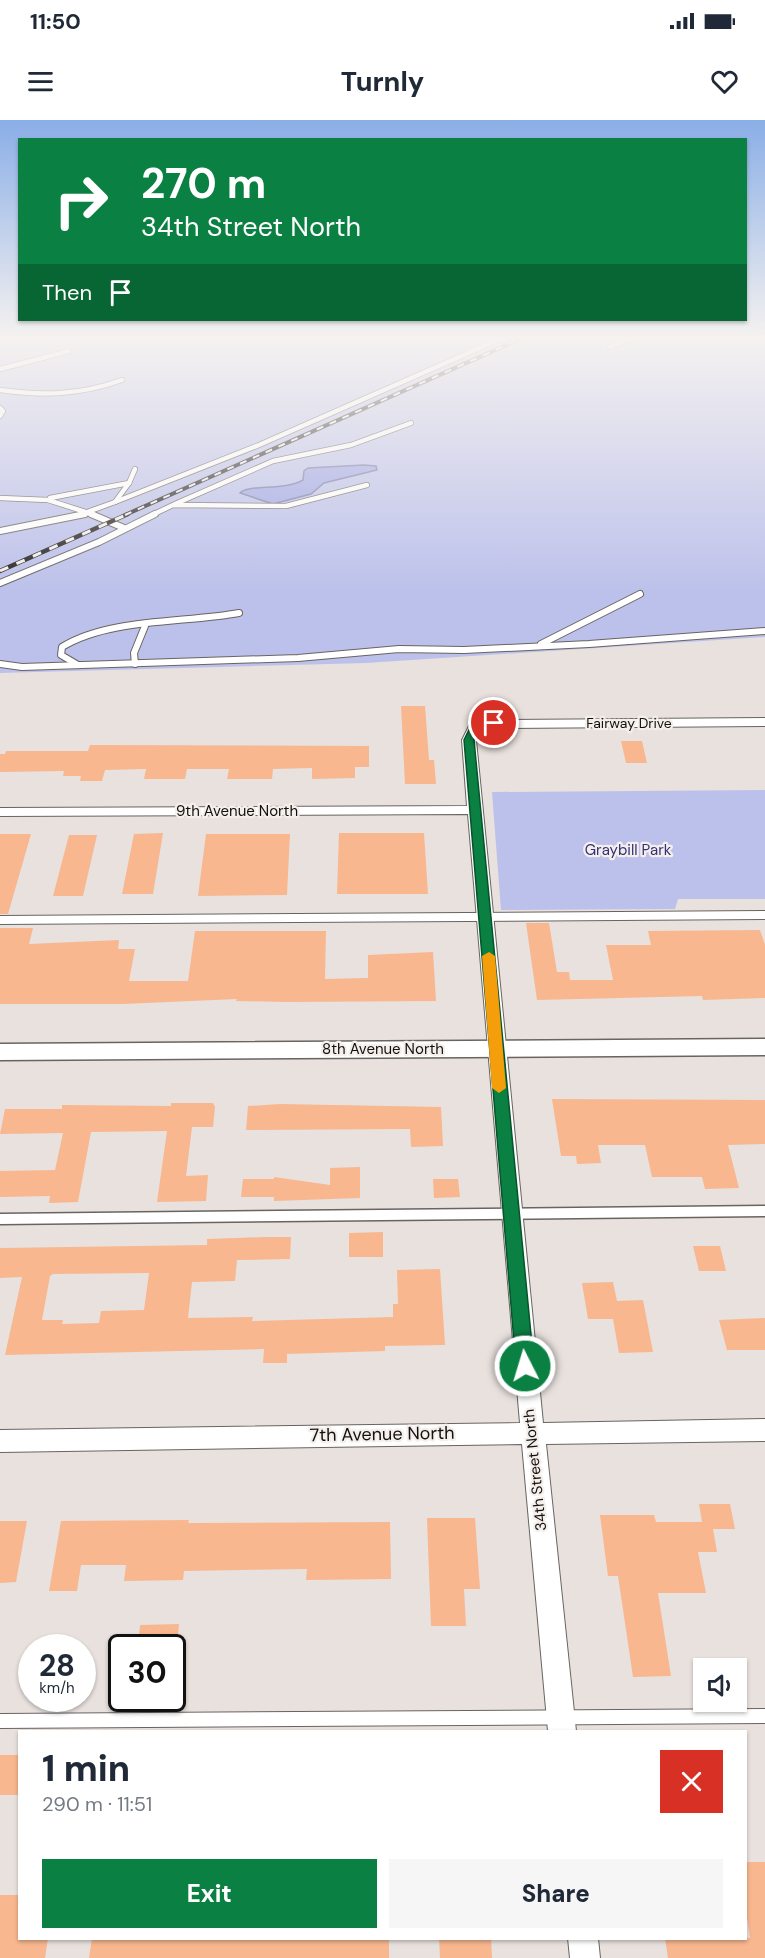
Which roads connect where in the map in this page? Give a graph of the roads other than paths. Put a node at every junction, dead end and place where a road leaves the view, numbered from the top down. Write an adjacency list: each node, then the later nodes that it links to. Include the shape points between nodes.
1 (314, 421): 8 (lane)
2 (411, 423): 9 (lane, via 363,442 273,461)
3 (135, 469): 4 (lane)
4 (129, 483): 7 (lane); 8 (lane)
5 (367, 485): 9 (lane, via 286,506)
6 (0, 498): 7 (lane)
7 (49, 498): 10 (lane)
8 (115, 502): 10 (lane)
9 (173, 505): 11 (lane)
10 (84, 512): 11 (lane); 12 (lane)
11 (124, 528): 13 (lane)
12 (0, 531)
13 (0, 583)
14 (640, 594): 18 (lane, via 542,644)
15 (239, 613): 16 (lane)
16 (145, 626): 20 (lane, via 134,653); 21 (lane, via 98,632 67,642 61,655)
17 (765, 631): 18 (lane)
18 (526, 647): 20 (lane, via 399,649 298,658)
19 (0, 664): 21 (lane)
20 (135, 664): 21 (lane)
21 (79, 666)
22 (765, 722): 23 (street, Fairway Drive)
23 (494, 723): 24 (street, 34th Street North, via 474,729 469,740)
24 (474, 810): 25 (street, 9th Avenue North); 27 (street, 34th Street North)
25 (0, 812)
26 (765, 915): 27 (lane)
27 (486, 916): 28 (lane); 30 (street, 34th Street North)
28 (0, 920)
29 (765, 1047): 30 (street, 8th Avenue North)
30 (495, 1049): 31 (street, 8th Avenue North); 33 (street, 34th Street North)
31 (0, 1052)
32 (765, 1211): 33 (lane)
33 (511, 1213): 34 (lane); 36 (street, 34th Street North)
34 (0, 1219)
35 (765, 1430): 36 (street, 7th Avenue North)
36 (531, 1432): 37 (street, 7th Avenue North); 40 (street, 34th Street North)
37 (0, 1441)
38 (765, 1716): 40 (lane)
39 (0, 1721): 40 (lane)
40 (561, 1724)
41 (583, 1940): 42 (street)
42 (585, 1958)

